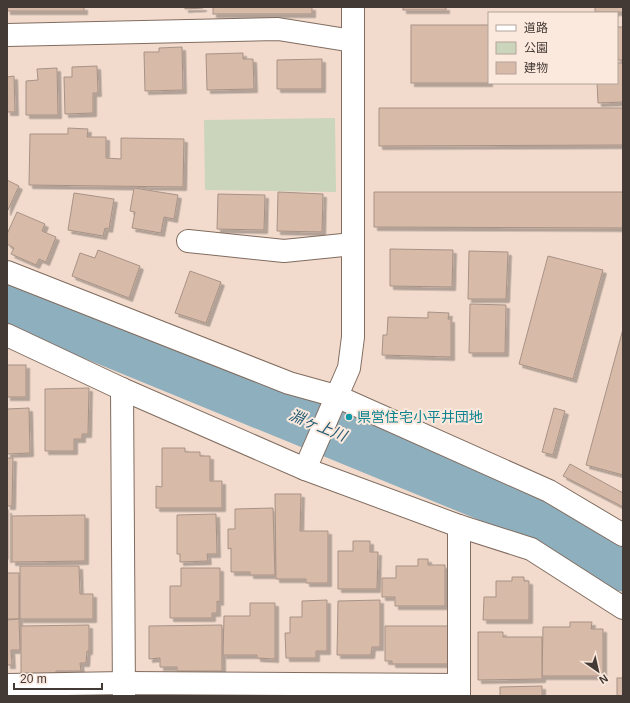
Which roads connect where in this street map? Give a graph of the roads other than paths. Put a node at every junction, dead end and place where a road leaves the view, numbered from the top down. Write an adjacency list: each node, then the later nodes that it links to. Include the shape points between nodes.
1 (353, 7): 3 (street)
2 (8, 35): 3 (street, via 278,29)
3 (353, 41): 5 (street)
4 (188, 241): 5 (street, via 284,251)
5 (353, 244): 9 (street, via 353,337 349,368)
6 (7, 272): 9 (street)
7 (7, 335): 8 (street)
8 (122, 389): 10 (street); 15 (street)
9 (334, 400): 10 (street); 12 (street, via 549,491)
10 (309, 460): 11 (street)
11 (459, 526): 13 (street, via 530,548); 17 (street)
12 (623, 535)
13 (623, 608)
14 (7, 686): 15 (street)
15 (124, 690): 16 (street)
16 (291, 690): 17 (street)
17 (459, 690)

